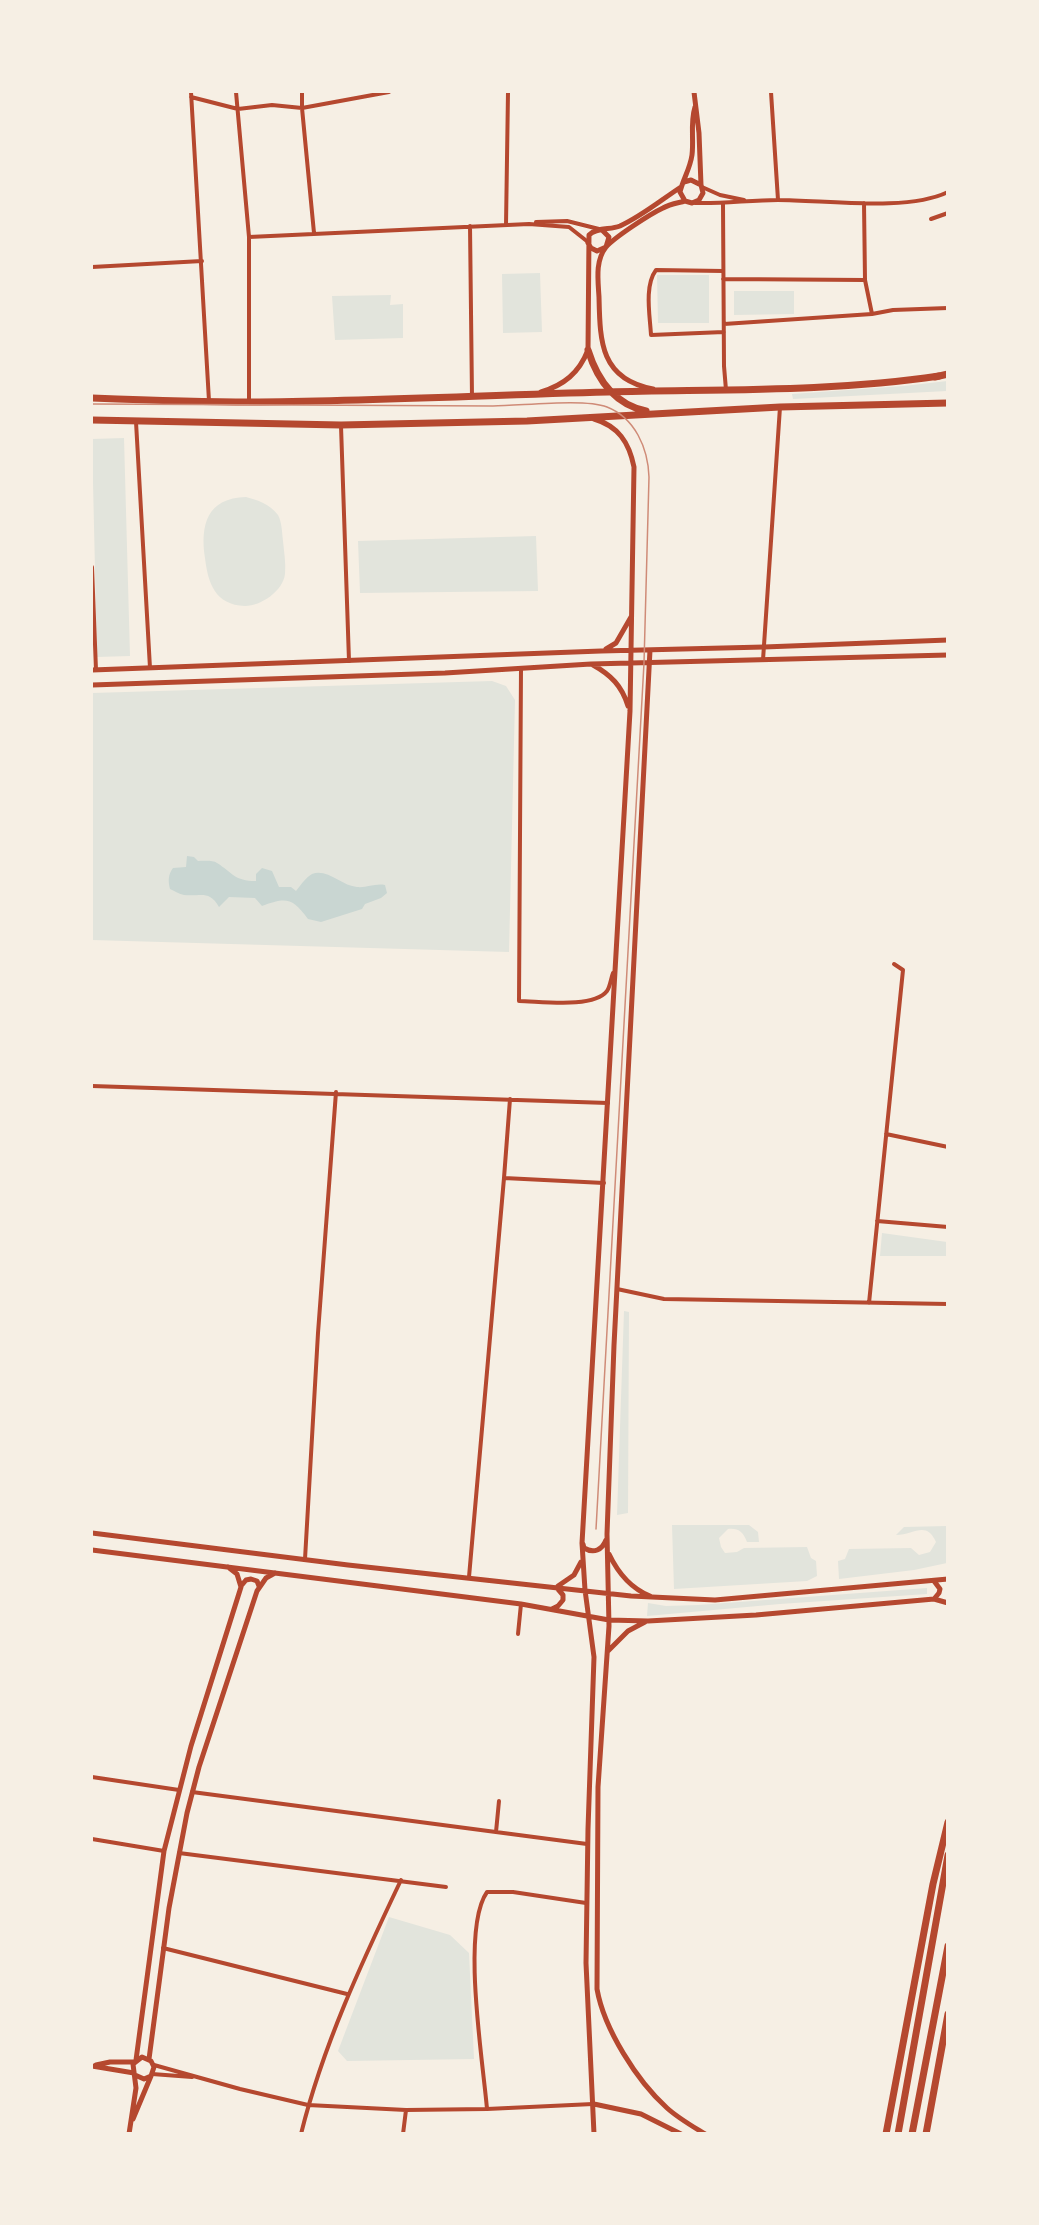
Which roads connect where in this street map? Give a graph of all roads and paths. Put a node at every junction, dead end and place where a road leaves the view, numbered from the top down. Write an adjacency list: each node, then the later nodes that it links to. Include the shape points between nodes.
1 (236, 92): 10 (street)
2 (302, 92): 8 (street)
3 (390, 92): 8 (street)
4 (508, 92): 22 (street)
5 (694, 92): 9 (street)
6 (771, 92): 14 (street)
7 (191, 94): 10 (street); 29 (street)
8 (302, 108): 10 (street, via 272,105); 25 (street)
9 (695, 108): 11 (street, via 692,155); 12 (street)
10 (238, 109): 26 (street)
11 (681, 186): 12 (street, via 692,180); 16 (street, via 680,195); 24 (street, via 627,222)
12 (702, 186): 15 (street, via 729,198); 16 (street, via 701,198)
13 (948, 192): 17 (street, via 932,200)
14 (778, 200): 15 (street); 17 (street)
15 (751, 201): 18 (street)
16 (688, 202): 18 (street); 28 (street, via 663,208)
17 (864, 203): 33 (street)
18 (723, 204): 31 (street)
19 (948, 213): 20 (street)
20 (932, 219)
21 (529, 224): 22 (street); 24 (street, via 567,221); 27 (street, via 569,227)
22 (506, 225): 23 (street)
23 (470, 226): 25 (street); 44 (street)
24 (602, 230): 27 (street, via 592,232); 28 (street, via 609,237)
25 (314, 233): 26 (street)
26 (249, 237): 47 (street)
27 (588, 242): 28 (street, via 597,250); 38 (street)
28 (606, 247): 40 (street, via 598,271 599,331 604,353 624,378)
29 (202, 261): 30 (street); 46 (street)
30 (92, 267)
31 (723, 271): 32 (street); 37 (street, via 656,270 649,285 651,335)
32 (723, 279): 33 (street); 36 (street)
33 (865, 280): 35 (street)
34 (948, 308): 35 (street)
35 (872, 314): 36 (street)
36 (724, 324): 37 (street)
37 (724, 332): 41 (street)
38 (588, 350): 42 (main road); 43 (street, via 566,382)
39 (948, 374): 41 (main road, via 860,384)
40 (669, 391): 41 (main road); 42 (main road)
41 (726, 391)
42 (610, 392): 43 (main road); 50 (main road, via 628,405)
43 (530, 394): 44 (main road)
44 (472, 397): 47 (main road)
45 (92, 399): 46 (main road)
46 (209, 401): 47 (main road)
47 (249, 402)
48 (948, 402): 49 (main road)
49 (780, 406): 50 (main road); 58 (street)
50 (663, 412): 51 (main road)
51 (592, 418): 54 (main road); 56 (street, via 621,434 634,466)
52 (92, 420): 53 (main road)
53 (136, 422): 54 (main road); 68 (street)
54 (341, 425): 64 (street)
55 (92, 567): 70 (street)
56 (632, 615): 59 (street); 61 (street, via 616,643)
57 (948, 640): 58 (street)
58 (764, 647): 60 (street); 63 (street)
59 (632, 650): 60 (street); 61 (street); 65 (street)
60 (650, 650): 66 (street)
61 (600, 651): 64 (street)
62 (948, 655): 63 (street)
63 (763, 660): 66 (street)
64 (349, 661): 68 (street)
65 (631, 663): 66 (street); 67 (street); 72 (street)
66 (649, 663): 85 (street)
67 (591, 664): 69 (street); 72 (street, via 611,676)
68 (150, 668): 70 (street)
69 (521, 668): 71 (street); 74 (street, via 519,1001 581,1003 597,998 607,992)
70 (94, 670)
71 (92, 685)
72 (630, 711): 74 (street)
73 (894, 964): 79 (street, via 903,970)
74 (616, 966): 78 (street)
75 (92, 1086): 76 (street)
76 (336, 1092): 77 (street); 94 (street)
77 (510, 1100): 78 (street); 81 (street)
78 (608, 1103): 82 (street)
79 (886, 1134): 80 (street); 83 (street)
80 (948, 1147)
81 (504, 1178): 82 (street); 97 (street)
82 (604, 1183): 90 (street)
83 (876, 1221): 84 (street); 86 (street)
84 (948, 1227)
85 (617, 1289): 86 (street, via 664,1299); 89 (street)
86 (869, 1303): 87 (street)
87 (948, 1304)
88 (92, 1533): 94 (street)
89 (607, 1534): 90 (street, via 606,1542 595,1551 590,1552); 92 (street)
90 (582, 1543): 93 (street)
91 (92, 1550): 95 (street)
92 (607, 1551): 105 (street); 106 (street, via 630,1584)
93 (583, 1557): 103 (street, via 579,1569); 104 (street)
94 (305, 1559): 97 (street)
95 (227, 1566): 96 (street); 102 (street, via 237,1574)
96 (277, 1572): 100 (street); 109 (street)
97 (469, 1577): 101 (street)
98 (948, 1579): 99 (street)
99 (934, 1581): 106 (street, via 715,1600); 107 (street, via 940,1589)
100 (259, 1586): 102 (street, via 254,1579 248,1579); 120 (street)
101 (551, 1586): 103 (street); 110 (street, via 559,1589 563,1600)
102 (241, 1587): 119 (street)
103 (558, 1587): 104 (street)
104 (585, 1590): 105 (street); 112 (street)
105 (609, 1593): 106 (street); 113 (street)
106 (654, 1597)
107 (934, 1599): 108 (street); 114 (street)
108 (948, 1603)
109 (521, 1604): 110 (street); 116 (street)
110 (550, 1609): 111 (street)
111 (577, 1615): 112 (street); 115 (street)
112 (590, 1617): 113 (street); 115 (street)
113 (609, 1620): 114 (street); 117 (street)
114 (648, 1621): 117 (street, via 628,1631)
115 (592, 1633): 125 (street)
116 (518, 1634)
117 (607, 1652): 153 (street, via 600,1752 597,1989 615,2042 664,2106)
118 (92, 1777): 119 (street)
119 (179, 1790): 126 (street)
120 (192, 1792): 123 (street); 127 (street)
121 (500, 1800): 123 (street)
122 (948, 1822): 154 (main road)
123 (496, 1832): 125 (street)
124 (92, 1839): 126 (street)
125 (588, 1844): 131 (street)
126 (164, 1851): 137 (street)
127 (178, 1853): 129 (street); 133 (street)
128 (948, 1855): 155 (main road)
129 (401, 1880): 130 (street); 134 (street)
130 (446, 1887)
131 (586, 1903): 144 (street, via 587,2007); 145 (street, via 513,1893 487,1893 480,1902 473,1953)
132 (948, 1946): 156 (main road)
133 (163, 1948): 134 (street); 136 (street)
134 (348, 1994): 143 (street)
135 (948, 2014): 157 (main road)
136 (149, 2059): 137 (street); 138 (street)
137 (135, 2061): 139 (street); 140 (street)
138 (154, 2065): 141 (street); 142 (street)
139 (93, 2066): 140 (street)
140 (135, 2074): 141 (street, via 144,2079); 147 (street)
141 (152, 2075): 142 (street); 147 (street)
142 (193, 2077): 143 (street)
143 (308, 2104): 146 (street); 149 (street)
144 (594, 2104): 145 (street); 151 (street); 152 (street, via 641,2114)
145 (487, 2109): 146 (street)
146 (406, 2110): 150 (street)
147 (132, 2121): 148 (street)
148 (129, 2133)
149 (301, 2133)
150 (403, 2133)
151 (594, 2133)
152 (681, 2133)
153 (705, 2133)
154 (885, 2133)
155 (898, 2133)
156 (912, 2133)
157 (926, 2133)

